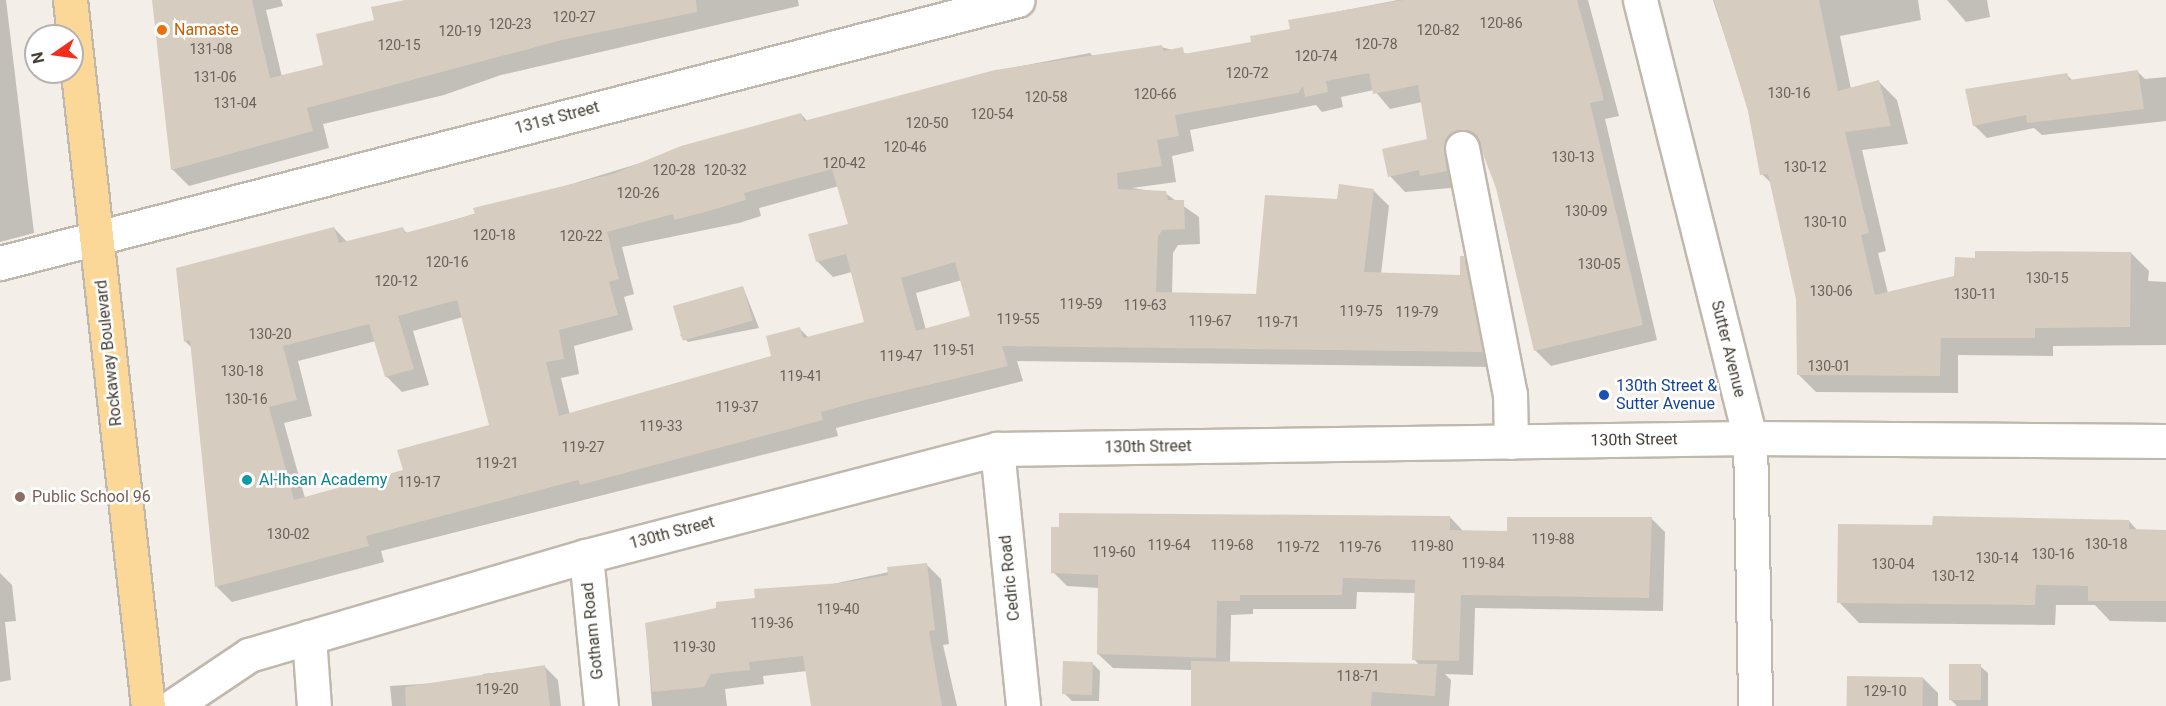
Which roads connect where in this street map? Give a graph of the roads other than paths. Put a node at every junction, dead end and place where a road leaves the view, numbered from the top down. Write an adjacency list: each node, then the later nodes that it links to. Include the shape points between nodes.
1 (70, 0): 5 (main road, Rockaway Boulevard)
2 (1018, 0): 5 (street, 131st Street)
3 (1640, 0): 7 (street, Sutter Avenue)
4 (1462, 148): 9 (street, via 1510,394)
5 (97, 237): 6 (street, 131st Street); 13 (main road, Rockaway Boulevard)
6 (0, 263)
7 (1750, 438): 8 (street, 130th Street); 9 (street, 130th Street); 18 (street, Sutter Avenue)
8 (2166, 441)
9 (1511, 442): 10 (street, 130th Street)
10 (996, 449): 11 (street, 130th Street); 17 (street, Cedric Road)
11 (586, 556): 12 (street, 130th Street); 16 (street, Gotham Road)
12 (309, 637): 14 (street, 130th Street, via 249,655); 15 (street)
13 (148, 706)
14 (173, 706)
15 (314, 706)
16 (601, 706)
17 (1023, 706)
18 (1755, 706)

